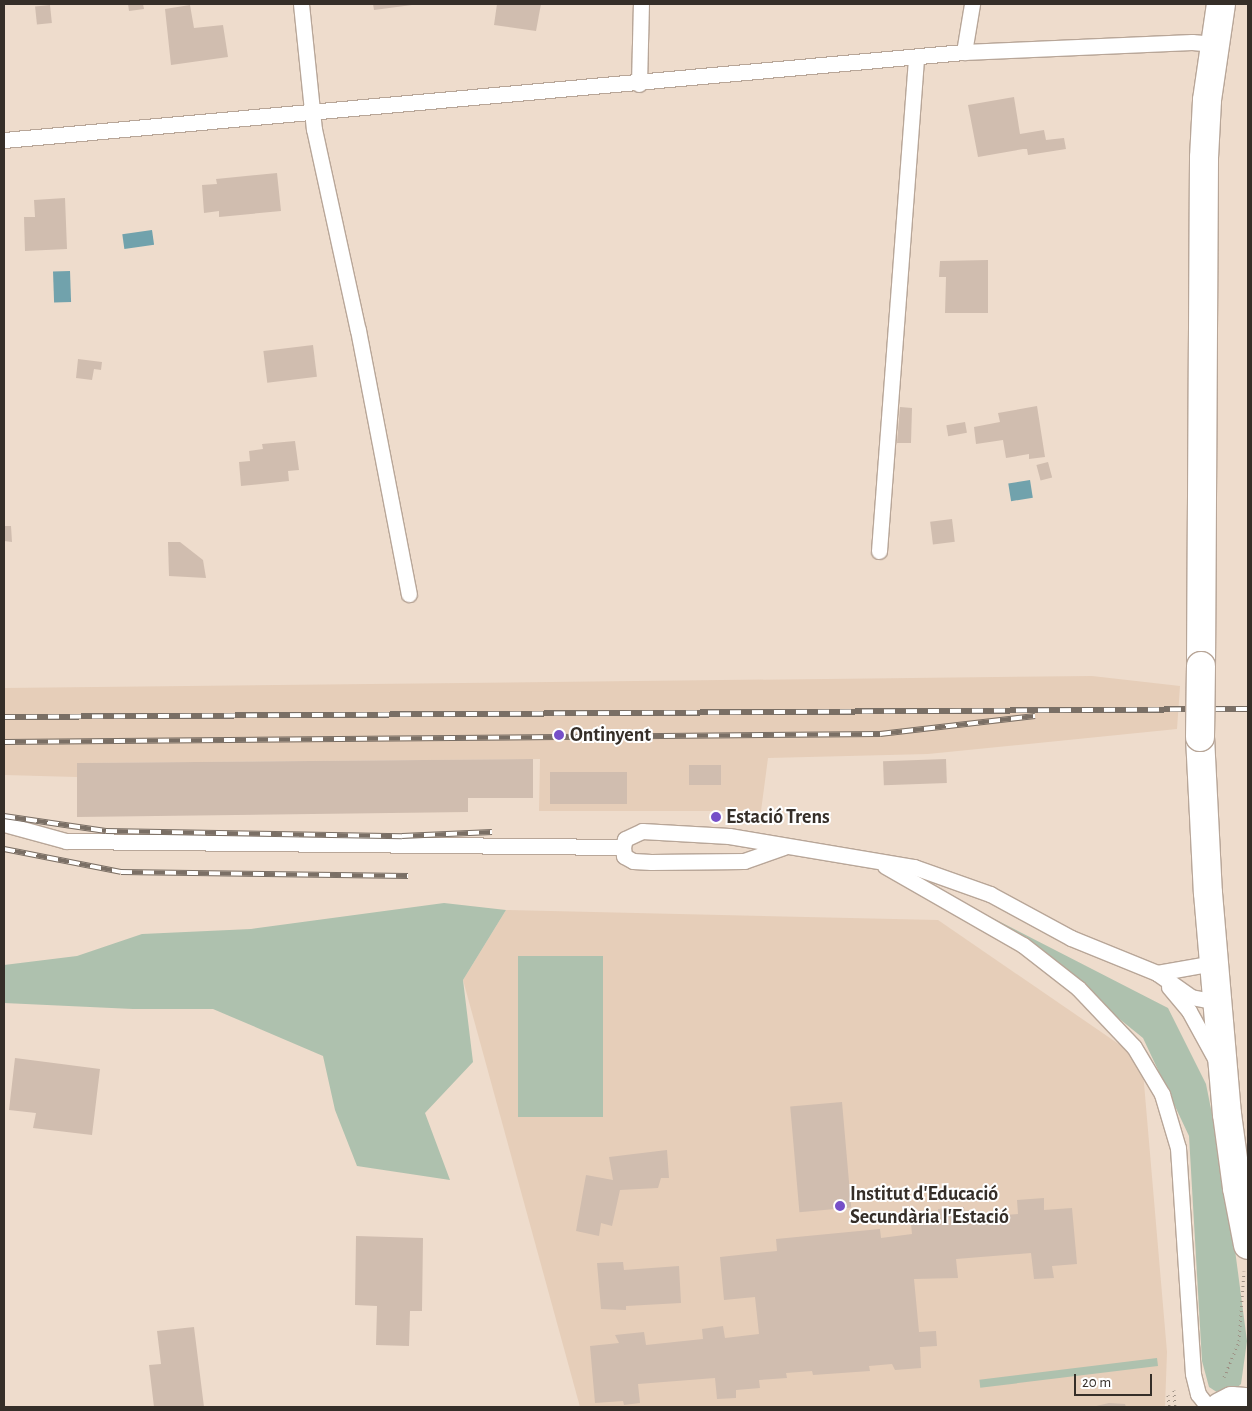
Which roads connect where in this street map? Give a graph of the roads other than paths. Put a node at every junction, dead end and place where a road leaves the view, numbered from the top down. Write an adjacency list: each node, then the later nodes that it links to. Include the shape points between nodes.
1 (301, 4): 9 (lane)
2 (641, 4): 8 (lane)
3 (972, 4): 6 (lane)
4 (1221, 4): 5 (street)
5 (1214, 44): 6 (lane, via 1192,42); 17 (street, bridge, via 1204,158 1200,737)
6 (964, 52): 7 (lane)
7 (916, 57): 8 (lane); 11 (lane)
8 (639, 84): 9 (lane)
9 (313, 112): 10 (lane); 12 (lane)
10 (4, 140)
11 (880, 551)
12 (409, 594)
13 (4, 824): 14 (lane, via 66,841)
14 (623, 847): 15 (lane, via 625,839 642,832 729,836); 15 (lane, via 624,856 633,861 650,862 744,861)
15 (784, 848): 16 (lane, via 816,849)
16 (873, 859): 18 (lane, via 914,868 990,894 1071,938); 22 (lane, via 1023,945 1078,988 1134,1046 1162,1094 1178,1148 1196,1389)
17 (1214, 963): 18 (lane); 19 (street)
18 (1157, 973): 19 (lane, via 1192,997 1212,1002); 20 (lane, via 1189,1011)
19 (1217, 996): 20 (street)
20 (1224, 1076): 21 (street, via 1236,1188)
21 (1247, 1240)
22 (1208, 1407)

